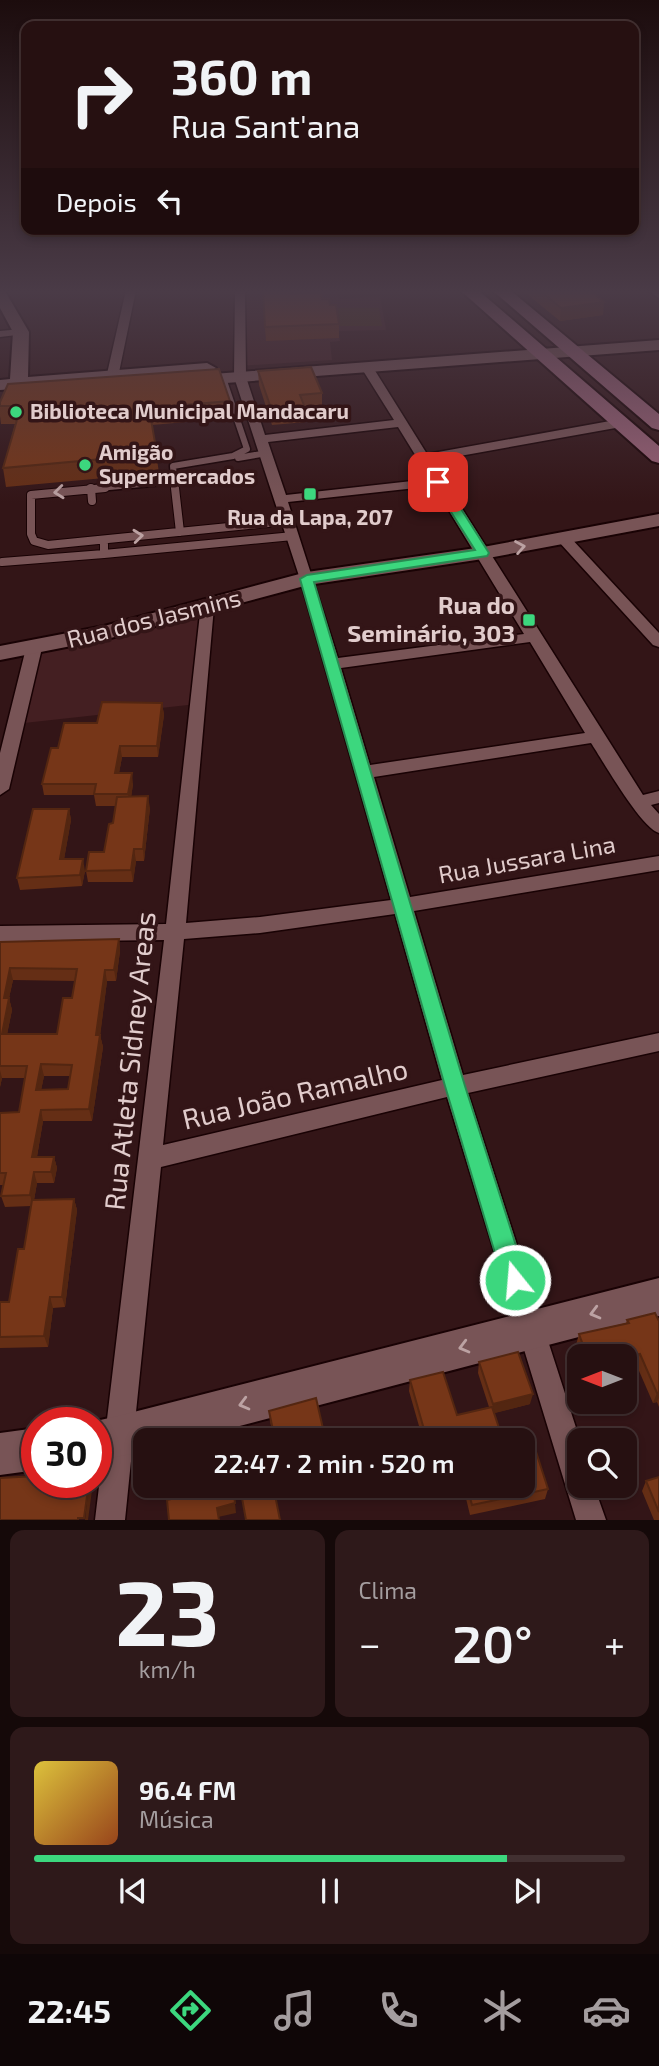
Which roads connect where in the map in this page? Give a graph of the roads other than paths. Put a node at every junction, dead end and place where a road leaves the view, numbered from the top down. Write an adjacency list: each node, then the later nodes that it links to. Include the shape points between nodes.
1 (20, 361): 11 (main road)
2 (115, 361): 10 (street)
3 (235, 361): 9 (street)
4 (392, 361): 9 (main road)
5 (420, 361): 8 (main road)
6 (550, 361): 15 (main road)
7 (585, 361): 16 (main road)
8 (368, 369): 9 (main road); 14 (street)
9 (234, 374): 10 (main road); 17 (street); 21 (lane, via 247,449)
10 (111, 381): 11 (main road); 13 (main road)
11 (19, 383): 12 (main road)
12 (0, 384)
13 (0, 395)
14 (402, 423): 17 (street); 20 (street)
15 (621, 424): 19 (main road); 20 (street)
16 (659, 424)
17 (262, 439): 18 (street)
18 (267, 453): 21 (lane); 25 (street)
19 (659, 457)
20 (423, 458): 23 (street)
21 (173, 469): 22 (lane)
22 (173, 481): 24 (lane); 29 (lane)
23 (438, 482): 25 (street); 33 (street)
24 (91, 488): 26 (lane); 32 (lane, one-way to 32, via 31,495 31,534 39,544)
25 (282, 499): 28 (street)
26 (93, 501)
27 (659, 520): 31 (main road)
28 (289, 521): 29 (lane); 30 (street)
29 (180, 532): 32 (lane, one-way to 29)
30 (293, 536): 34 (lane); 36 (street)
31 (564, 539): 33 (main road, one-way to 31); 39 (street)
32 (104, 540): 34 (lane)
33 (483, 553): 36 (main road); 38 (street)
34 (104, 554): 35 (lane)
35 (2, 562)
36 (307, 579): 37 (street, Rua dos Jasmins); 42 (street)
37 (206, 607): 40 (street, Rua dos Jasmins); 51 (street, Rua Atleta Sidney Areas)
38 (535, 637): 42 (street); 43 (street)
39 (659, 642)
40 (34, 648): 41 (street, Rua dos Jasmins); 45 (street)
41 (0, 653)
42 (332, 664): 44 (street)
43 (596, 737): 44 (street); 47 (street)
44 (365, 772): 50 (street)
45 (0, 789)
46 (659, 797): 47 (street)
47 (639, 802): 48 (street)
48 (659, 827)
49 (659, 863): 50 (street, Rua Jussara Lina)
50 (404, 906): 51 (street, Rua Jussara Lina, via 258,926); 54 (street)
51 (174, 931): 52 (street, Rua Jussara Lina); 55 (street, Rua Atleta Sidney Areas)
52 (0, 934)
53 (659, 1042): 54 (street, Rua João Ramalho)
54 (455, 1086): 55 (street, Rua João Ramalho); 57 (street)
55 (149, 1159): 58 (street, Rua Atleta Sidney Areas)
56 (659, 1297): 57 (main road, one-way to 57)
57 (530, 1330): 59 (main road, one-way to 59); 60 (street)
58 (112, 1407)
59 (112, 1438)
60 (567, 1445)
61 (21, 1451): 62 (main road)
62 (0, 1454)
63 (109, 1498): 65 (street, Rua Atleta Sidney Areas)
64 (584, 1498): 66 (street)
65 (110, 1520)
66 (591, 1520)

